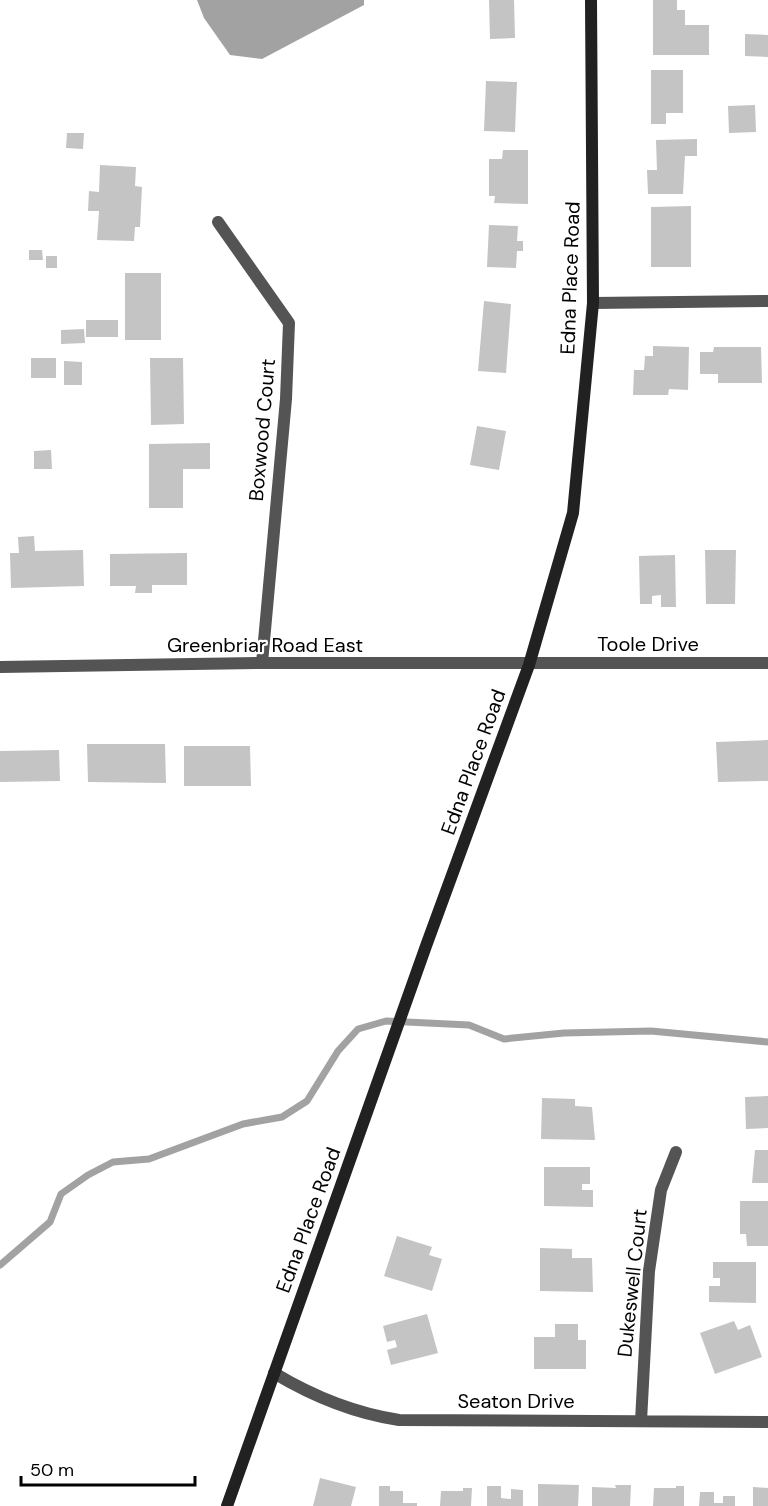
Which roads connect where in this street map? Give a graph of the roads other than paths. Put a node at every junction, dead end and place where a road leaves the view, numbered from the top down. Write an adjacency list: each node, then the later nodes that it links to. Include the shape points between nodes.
1 (591, 0): 4 (street, Edna Place Road)
2 (218, 222): 5 (street, Boxwood Court, via 289,323 286,399)
3 (768, 301): 4 (street)
4 (593, 303): 7 (street, Edna Place Road, via 573,513)
5 (262, 663): 7 (street, Greenbriar Road East); 8 (street, Greenbriar Road East)
6 (768, 663): 7 (street, Toole Drive)
7 (529, 665): 10 (street, Edna Place Road)
8 (0, 668)
9 (676, 1152): 11 (street, Dukeswell Court, via 661,1190 649,1271)
10 (274, 1373): 11 (street, Seaton Drive, via 336,1405 399,1420); 13 (street, Edna Place Road)
11 (642, 1421): 12 (street, Seaton Drive)
12 (768, 1422)
13 (227, 1506)

